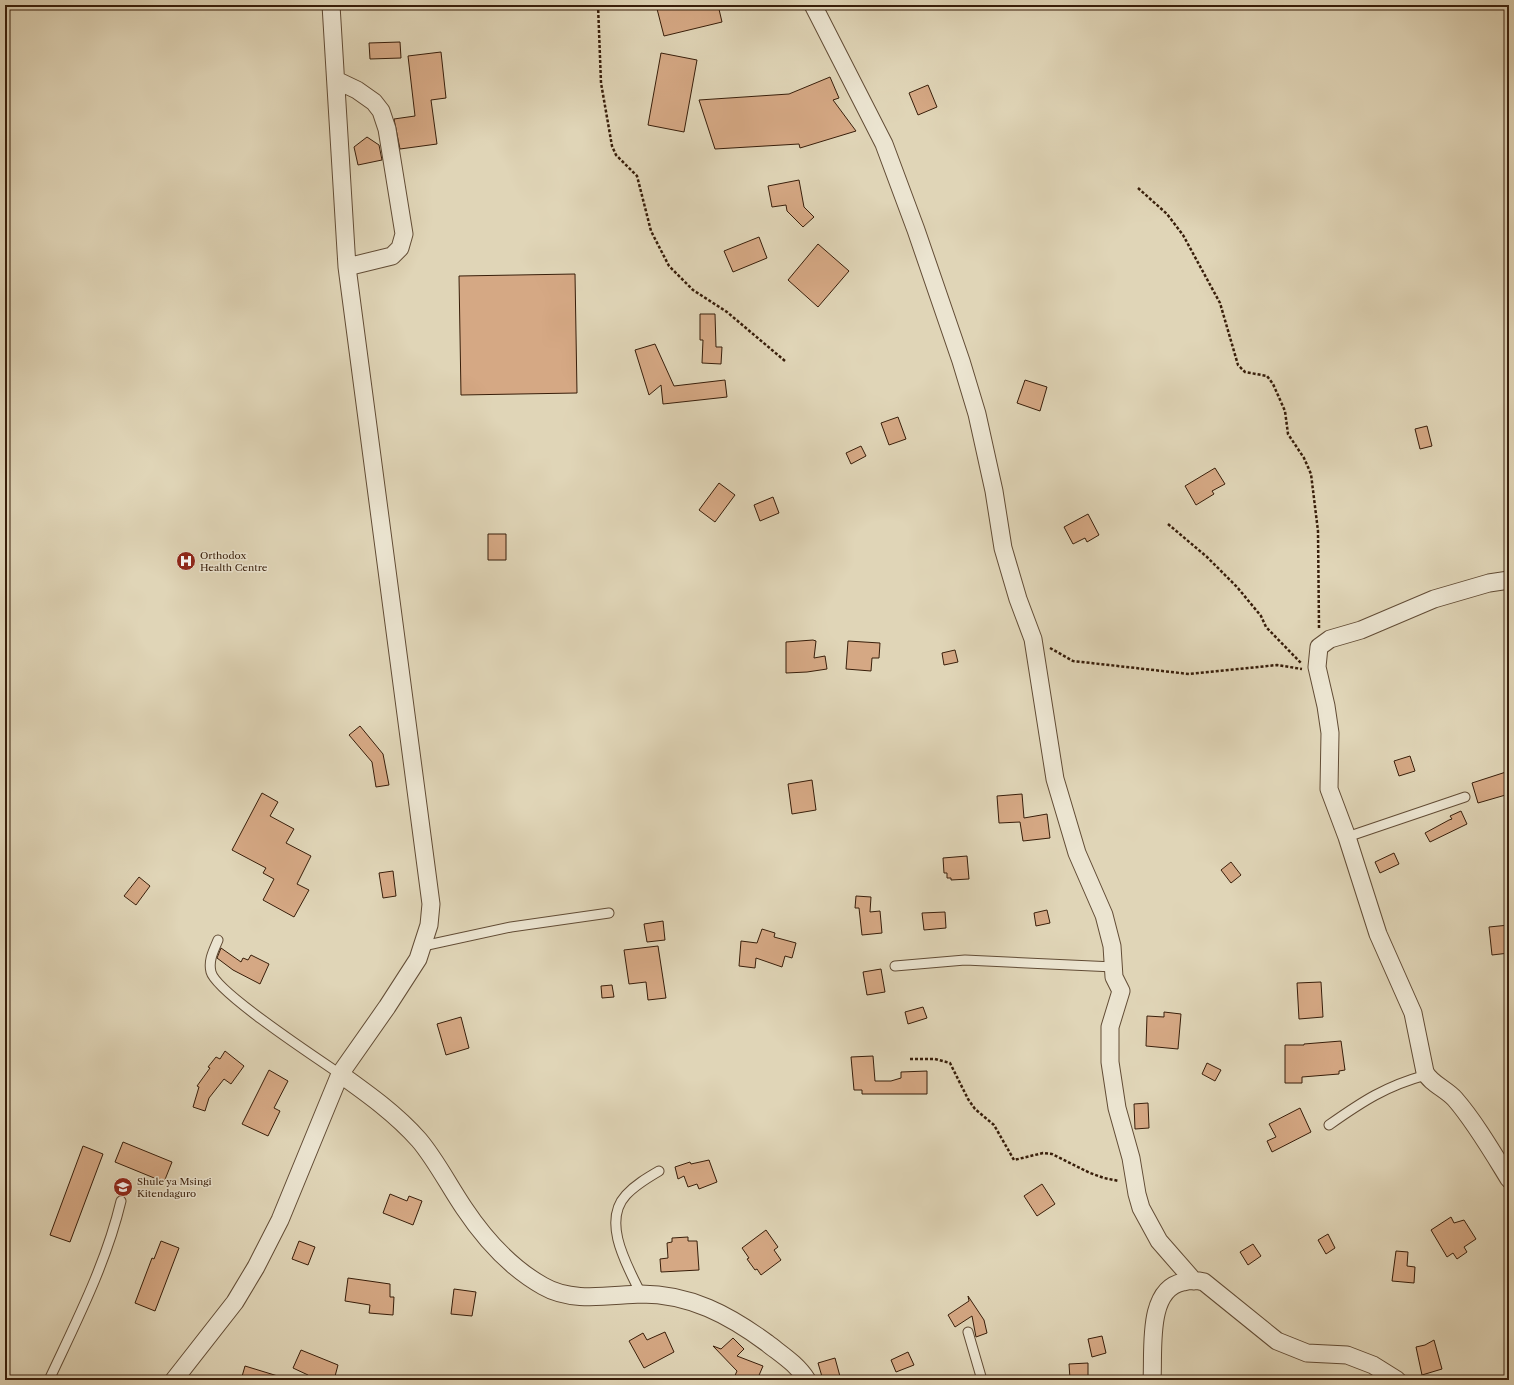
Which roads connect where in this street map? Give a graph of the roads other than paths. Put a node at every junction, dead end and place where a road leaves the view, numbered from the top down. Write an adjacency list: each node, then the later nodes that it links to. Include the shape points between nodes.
1 (331, 5): 3 (street)
2 (813, 5): 12 (street, via 884,144 953,336 976,414 1007,561 1033,639 1055,779 1076,853 1104,915 1112,946)
3 (336, 80): 4 (street); 4 (street, via 374,102 381,112 387,129 404,224 403,243 394,254)
4 (347, 267): 10 (street, via 431,904)
5 (1509, 580): 7 (street, via 1434,599 1361,630 1330,639 1319,647 1317,667 1330,733 1329,789)
6 (1465, 797): 7 (lane)
7 (1347, 837): 14 (street, via 1378,934 1413,1013)
8 (609, 913): 10 (lane, via 511,927)
9 (218, 940): 13 (lane, via 211,958 211,972 217,981 247,1008)
10 (423, 946): 13 (street, via 418,959 387,1007)
11 (895, 966): 12 (lane, via 965,960)
12 (1114, 967): 19 (street, via 1114,977 1121,991 1110,1027 1110,1062 1117,1108 1129,1148 1141,1208 1159,1241)
13 (340, 1074): 20 (street, via 403,1123 420,1141 485,1237 542,1286 567,1295); 23 (street, via 280,1220 256,1267 231,1309)
14 (1426, 1075): 15 (lane, via 1384,1089); 17 (street, via 1456,1100)
15 (1329, 1125)
16 (659, 1171): 20 (lane, via 626,1195 618,1209 618,1240 621,1252)
17 (1509, 1179)
18 (121, 1201): 22 (lane, via 116,1225 104,1258)
19 (1194, 1281): 26 (street, via 1181,1282 1169,1287 1159,1300 1155,1312); 27 (street, via 1204,1282 1277,1341 1306,1353 1347,1355 1373,1365)
20 (641, 1294): 24 (street, via 684,1298 716,1311 739,1323 790,1360)
21 (968, 1332): 25 (lane)
22 (49, 1380)
23 (174, 1380)
24 (807, 1380)
25 (982, 1380)
26 (1152, 1380)
27 (1397, 1380)

